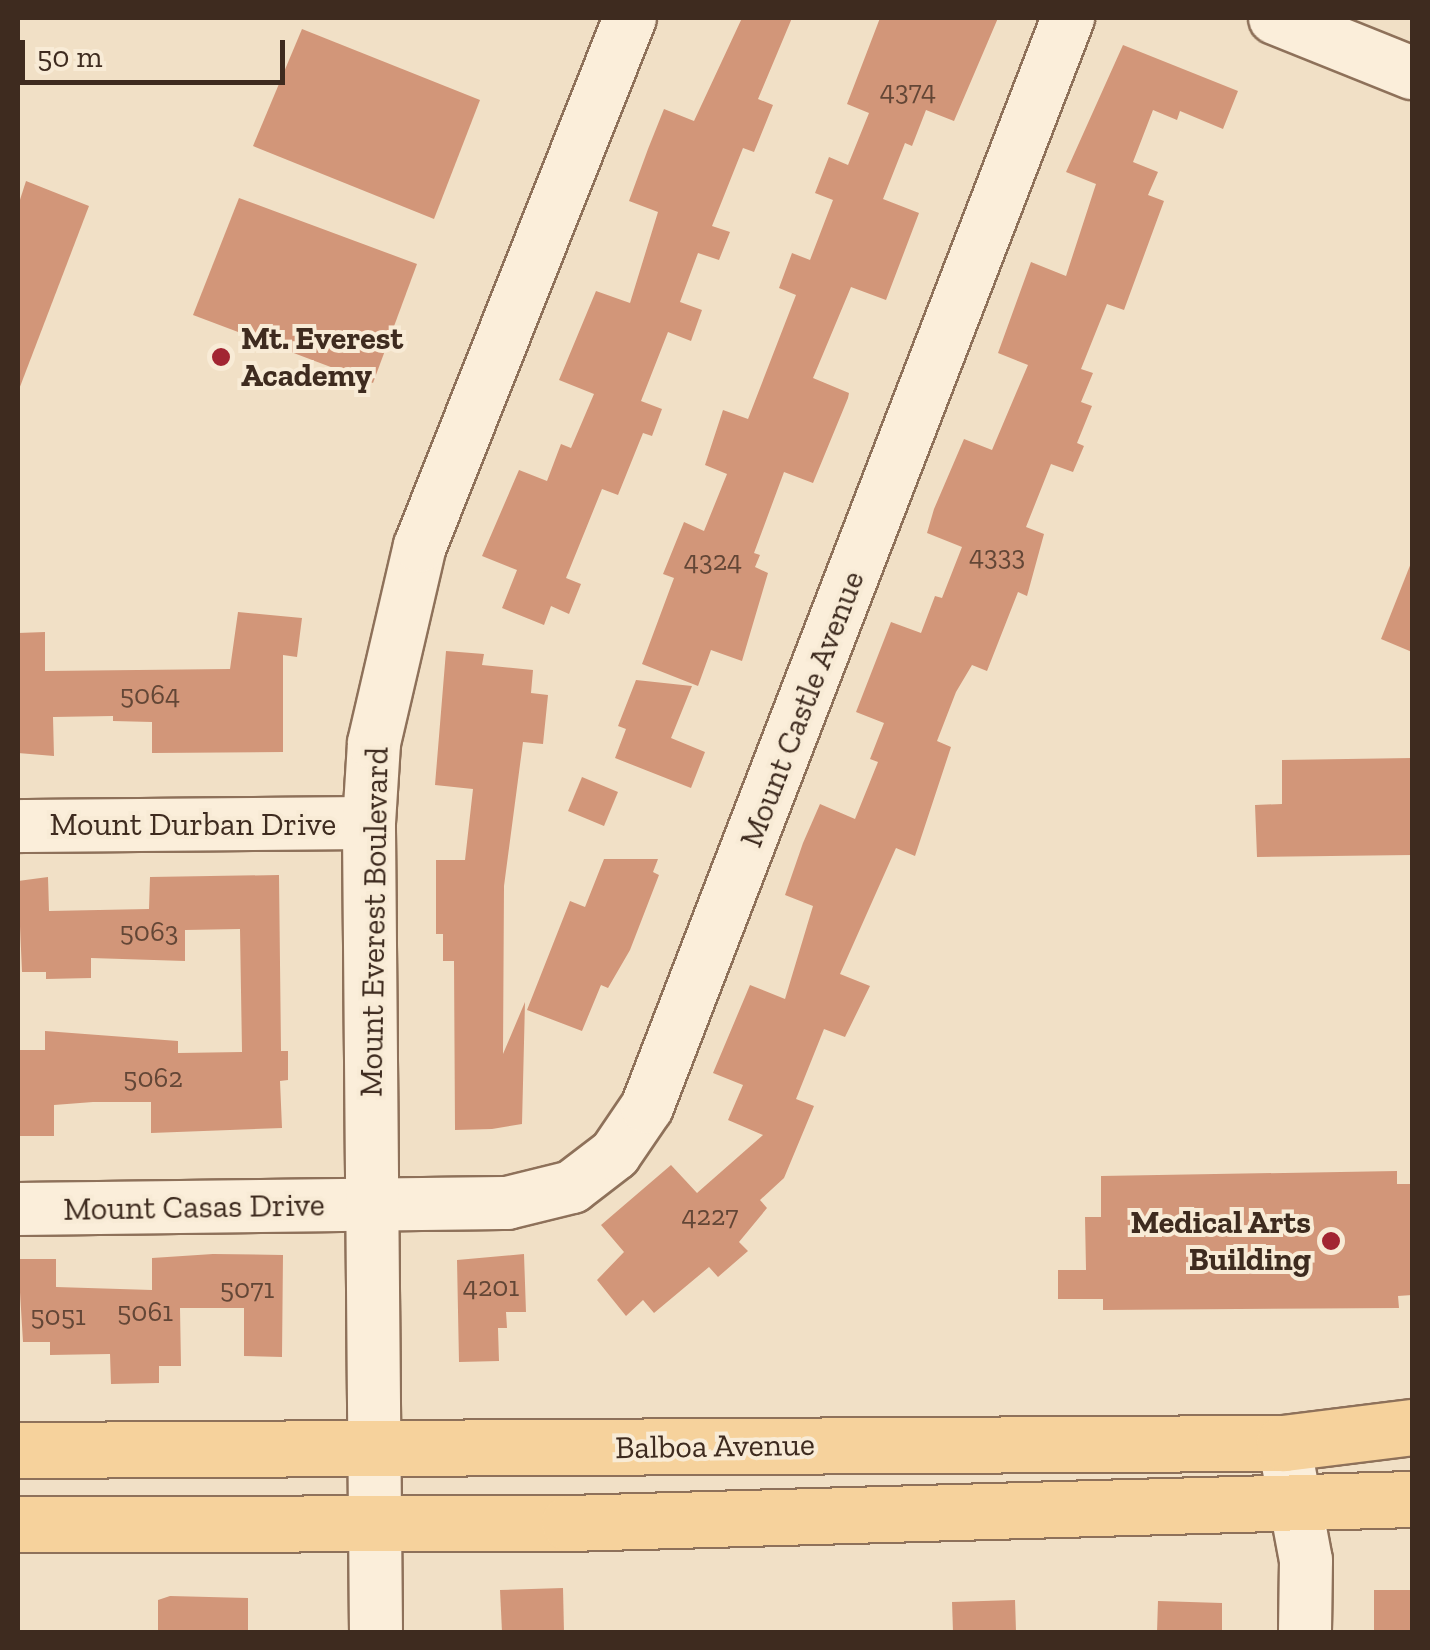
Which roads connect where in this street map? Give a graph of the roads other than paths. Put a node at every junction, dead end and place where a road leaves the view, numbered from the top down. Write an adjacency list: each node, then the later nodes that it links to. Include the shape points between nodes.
1 (630, 18): 5 (street, Mount Everest Boulevard, via 420,546 374,743)
2 (1068, 18): 7 (street, Mount Castle Avenue, via 647,1107 615,1154 572,1187 507,1204)
3 (1275, 18): 4 (street)
4 (1412, 73)
5 (369, 823): 6 (street, Mount Durban Drive); 7 (street, Mount Everest Boulevard)
6 (18, 826)
7 (372, 1204): 8 (street, Mount Casas Drive); 12 (street, Mount Everest Boulevard)
8 (18, 1210)
9 (1412, 1427): 10 (main road, Balboa Avenue)
10 (1284, 1442): 12 (main road, Balboa Avenue); 14 (street)
11 (18, 1450): 12 (main road, Balboa Avenue)
12 (378, 1450): 16 (street, Mount Everest Boulevard)
13 (1412, 1499): 14 (main road)
14 (1292, 1500): 16 (main road); 18 (street, via 1306,1560)
15 (18, 1524): 16 (main road)
16 (379, 1524): 17 (street, Mount Everest Boulevard)
17 (376, 1632)
18 (1305, 1632)

